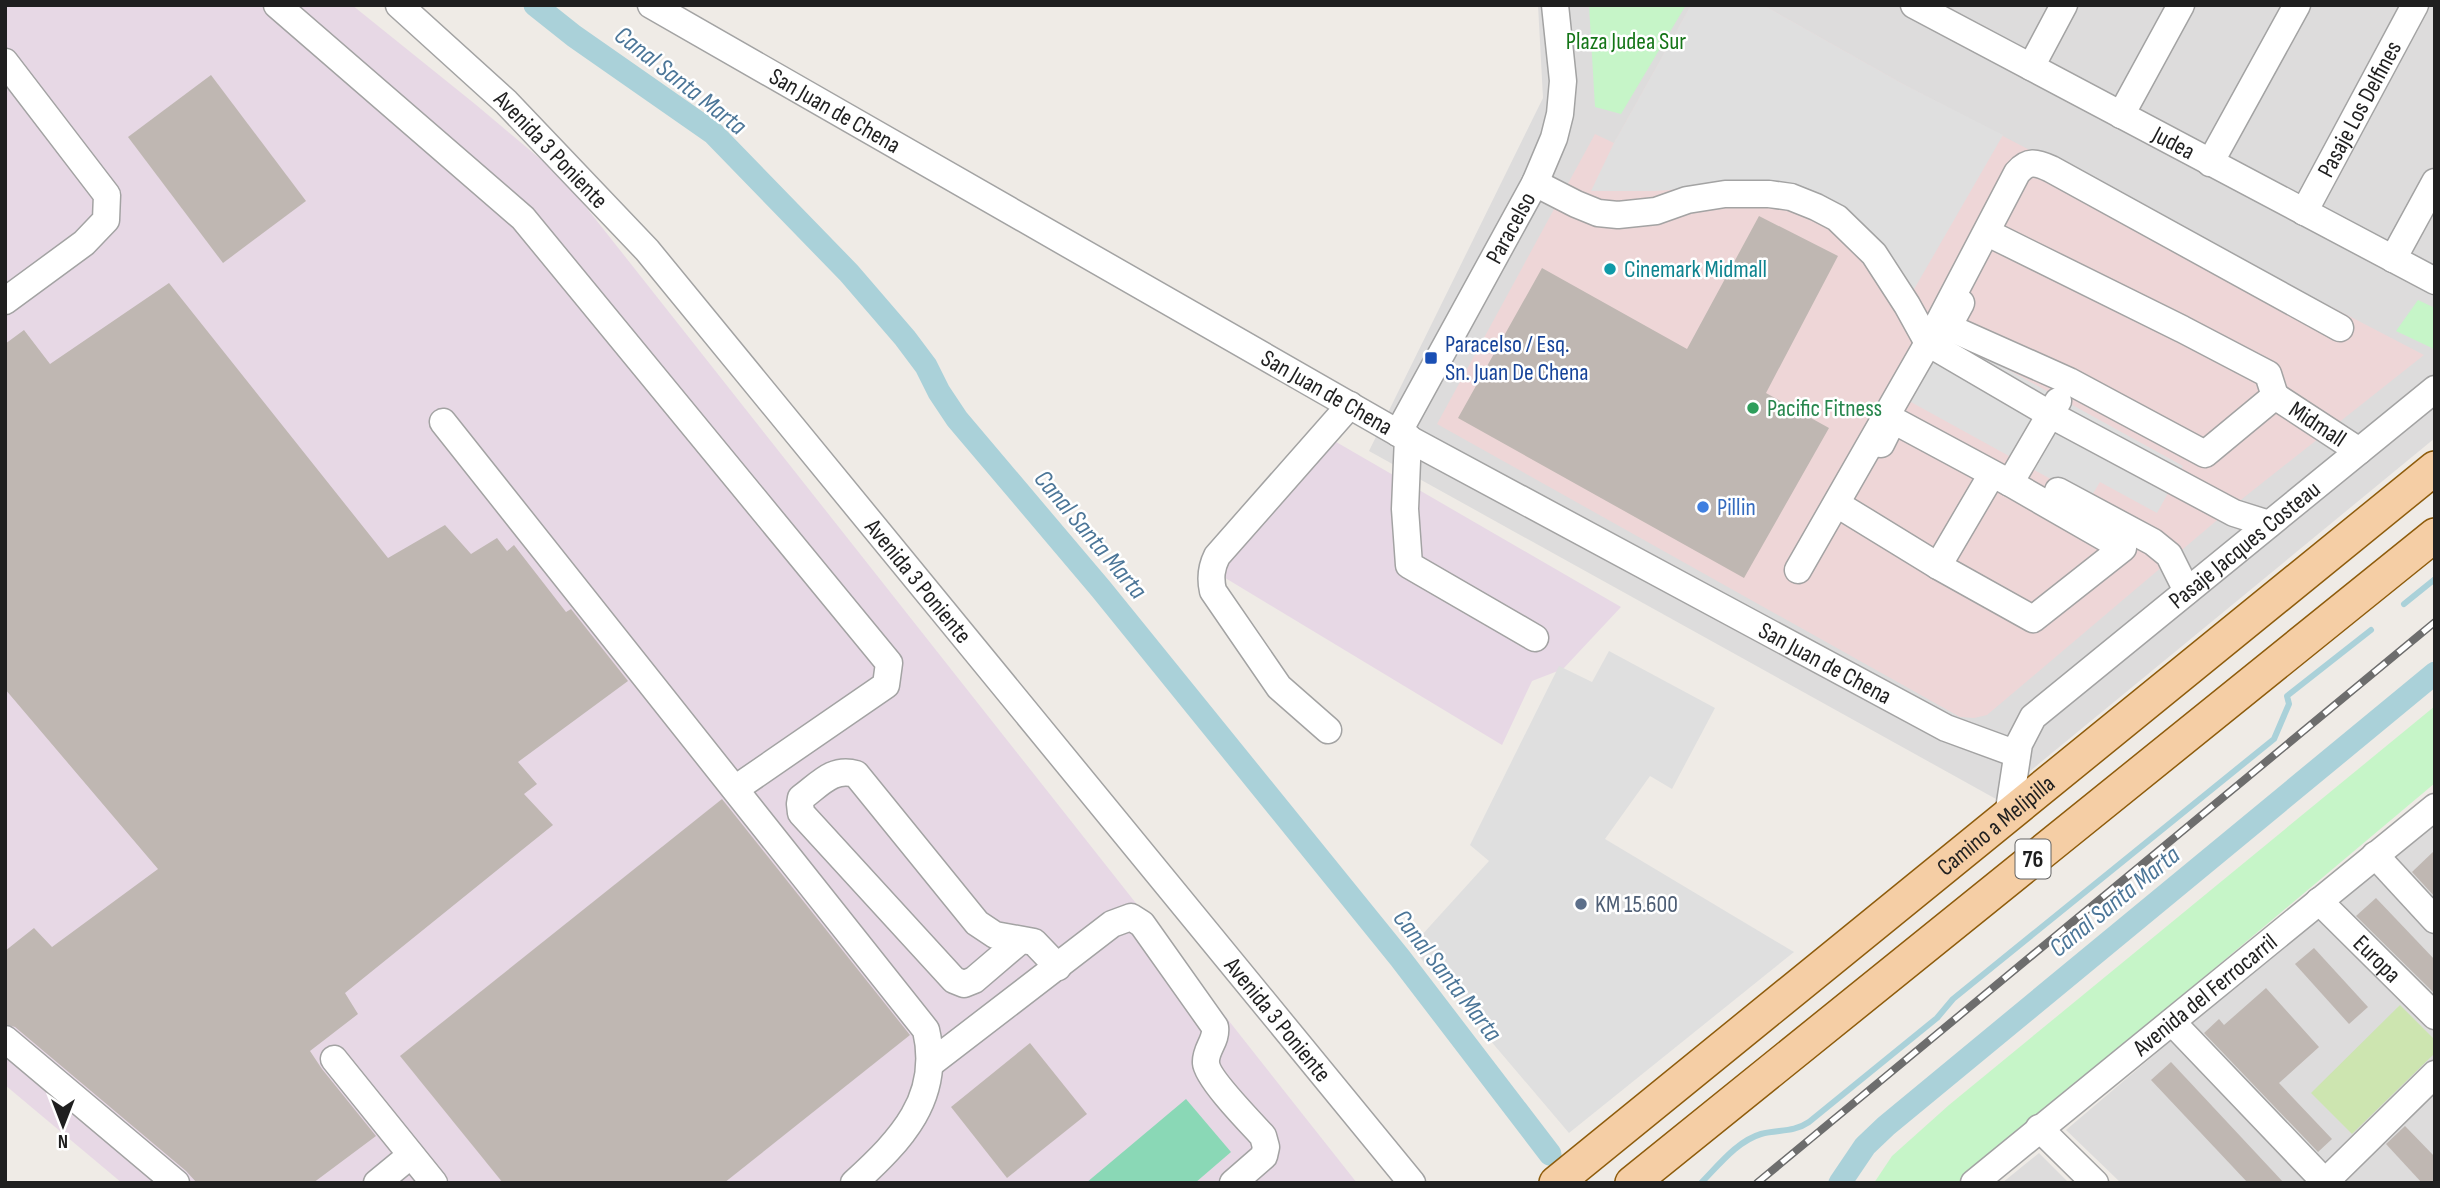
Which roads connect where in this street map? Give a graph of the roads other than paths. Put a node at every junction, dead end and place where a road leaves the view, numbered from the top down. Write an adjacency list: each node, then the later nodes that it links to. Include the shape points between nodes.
1 (277, 5): 44 (street, via 523,218 889,663 886,685)
2 (399, 5): 66 (street, Avenida 3 Poniente, via 506,102 647,250)
3 (651, 5): 28 (street, San Juan de Chena)
4 (1555, 5): 17 (street, Paracelso, via 1563,99 1554,138)
5 (1914, 5): 10 (street, Judea)
6 (2064, 5): 12 (street)
7 (2181, 5): 13 (street)
8 (2297, 5): 14 (street)
9 (2415, 5): 18 (street, Pasaje Los Delfines)
10 (1941, 12): 12 (street, Judea)
11 (5, 62): 22 (street, via 107,195 106,220 84,243)
12 (2031, 67): 13 (street, Judea)
13 (2121, 115): 14 (street, Judea)
14 (2210, 163): 18 (street, Judea)
15 (2040, 164): 19 (street); 23 (street); 24 (street, via 2026,164 2017,173)
16 (2435, 182): 20 (street)
17 (1535, 183): 24 (street, via 1587,209 1618,215 1725,194 1791,197 1837,218 1874,254); 32 (street, Paracelso)
18 (2304, 212): 20 (street, Judea)
19 (1998, 238): 25 (street, via 1948,327); 27 (street, via 2268,374)
20 (2393, 259): 21 (street, Judea)
21 (2435, 281)
22 (5, 301)
23 (2340, 328)
24 (1928, 343): 29 (street); 30 (street)
25 (2069, 381): 27 (street, via 2205,454); 30 (street)
26 (2435, 390): 33 (street, Pasaje Jacques Costeau)
27 (2275, 396): 33 (street, Midmall)
28 (1350, 405): 32 (street, San Juan de Chena); 42 (street, via 1217,556 1211,579 1213,591 1279,687)
29 (1891, 405): 35 (street); 36 (street, via 1803,574)
30 (2051, 415): 35 (street); 37 (street, via 2234,513)
31 (443, 422): 44 (street)
32 (1403, 435): 41 (street, via 1409,565); 43 (street, San Juan de Chena, via 1946,728)
33 (2359, 451): 37 (street, Pasaje Jacques Costeau)
34 (2435, 468): 46 (main road, Camino a Melipilla / 76)
35 (2007, 475): 36 (street, via 1893,420); 39 (street); 39 (street, via 2123,548 2033,619); 40 (street, via 2153,542 2169,555)
36 (1845, 509): 39 (street)
37 (2269, 524): 40 (street, Pasaje Jacques Costeau)
38 (2435, 535): 68 (main road, Camino a Melipilla / 76)
39 (1938, 566)
40 (2187, 591): 43 (street, Pasaje Jacques Costeau, via 2054,698 2028,724)
41 (1535, 638)
42 (1328, 730)
43 (2017, 754): 46 (street)
44 (735, 789): 56 (street, via 926,1030)
45 (2435, 807): 47 (street, Avenida del Ferrocarril)
46 (2008, 816): 67 (main road, Camino a Melipilla / 76)
47 (2375, 855): 48 (street, Avenida del Ferrocarril); 49 (street)
48 (2319, 901): 52 (street, Europa); 53 (street, Avenida del Ferrocarril)
49 (2435, 920)
50 (1021, 940): 50 (street, via 995,935 977,923 856,774 835,773 801,798 801,813 954,980 964,984 974,980); 51 (street, via 1034,942)
51 (1058, 967): 56 (street); 65 (street, via 1112,924 1132,918 1142,924 1215,1027 1206,1065 1263,1136 1264,1156)
52 (2435, 1016)
53 (2172, 1023): 58 (street, Avenida del Ferrocarril); 60 (street)
54 (5, 1039): 61 (street)
55 (334, 1059): 59 (street)
56 (930, 1063): 64 (street, via 914,1115 888,1152)
57 (2435, 1074): 60 (street)
58 (2039, 1128): 69 (street, Avenida del Ferrocarril); 70 (street)
59 (411, 1155): 62 (street); 63 (street)
60 (2325, 1182)
61 (177, 1183)
62 (377, 1183)
63 (434, 1183)
64 (854, 1183)
65 (1233, 1183)
66 (1412, 1183)
67 (1556, 1183)
68 (1632, 1183)
69 (1974, 1183)
70 (2095, 1183)

